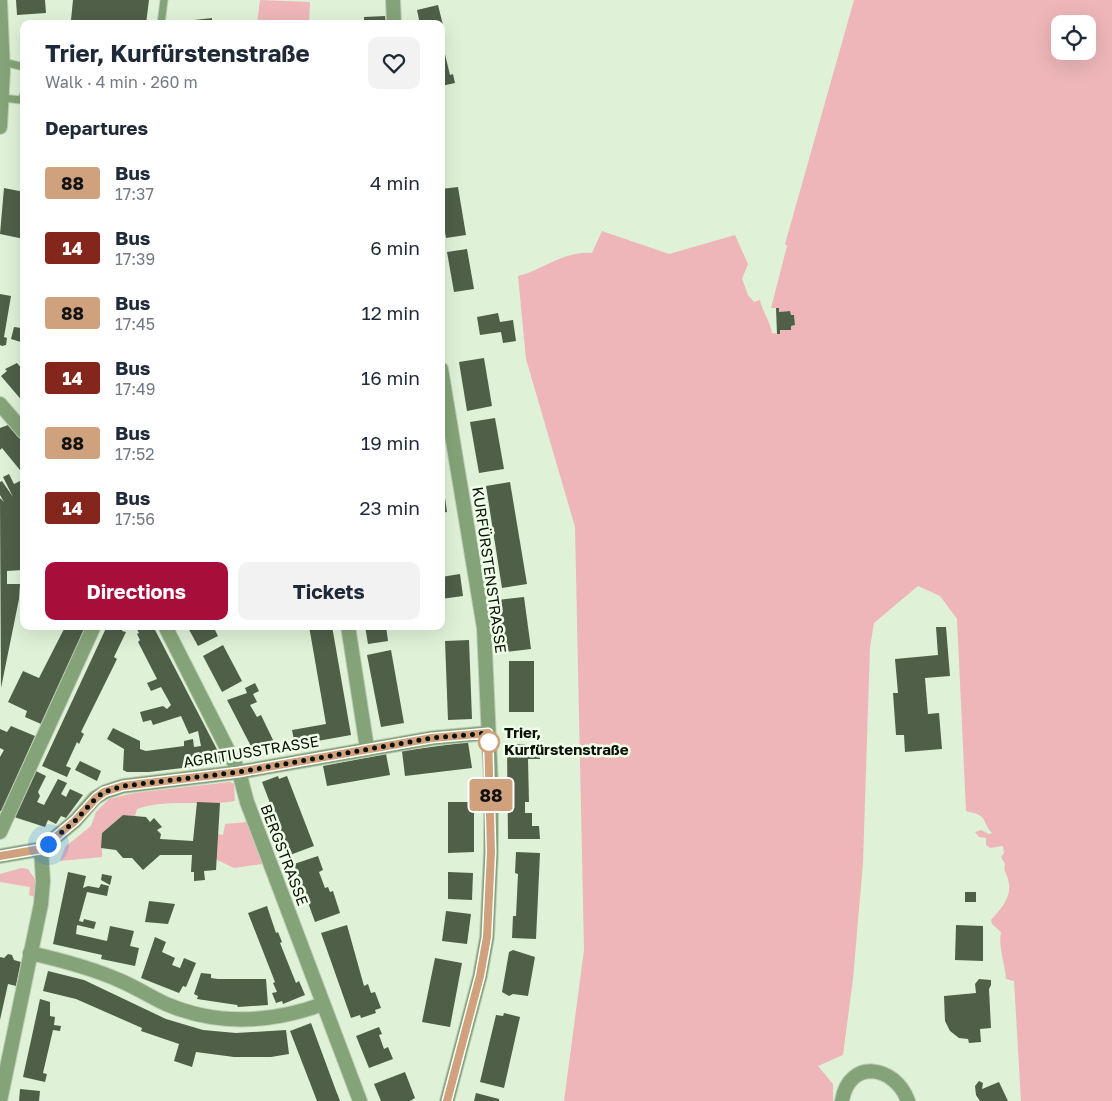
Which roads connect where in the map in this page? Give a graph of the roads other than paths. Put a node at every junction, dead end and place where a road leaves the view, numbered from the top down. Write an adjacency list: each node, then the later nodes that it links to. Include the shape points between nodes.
1 (0, 0): 6 (street)
2 (164, 0): 4 (lane)
3 (393, 0): 5 (street)
4 (162, 20)
5 (394, 20)
6 (2, 62): 7 (lane); 8 (street)
7 (20, 66)
8 (2, 98): 9 (lane); 10 (street)
9 (20, 100)
10 (0, 128)
11 (445, 393): 17 (street, KURFÜRSTENSTRASSE, via 484,628)
12 (0, 404): 13 (street)
13 (20, 427)
14 (92, 630): 20 (street)
15 (167, 630): 19 (street, BERGSTRASSE)
16 (349, 630): 18 (street)
17 (488, 733): 18 (street, AGRITIUSSTRASSE); 27 (street, KURFÜRSTENSTRASSE, via 491,852 487,937)
18 (366, 748): 19 (street, AGRITIUSSTRASSE)
19 (239, 772): 21 (street, AGRITIUSSTRASSE, via 123,786 104,792); 24 (street, BERGSTRASSE, via 247,802)
20 (0, 832)
21 (41, 849): 22 (street); 23 (street, via 42,896)
22 (0, 856)
23 (30, 953): 24 (street, via 72,962 167,1004 215,1018 268,1019); 25 (street)
24 (323, 1004): 26 (street, BERGSTRASSE)
25 (0, 1101)
26 (360, 1101)
27 (447, 1101)
28 (842, 1101): 29 (street, via 850,1082 871,1071 892,1076)
29 (908, 1101)

